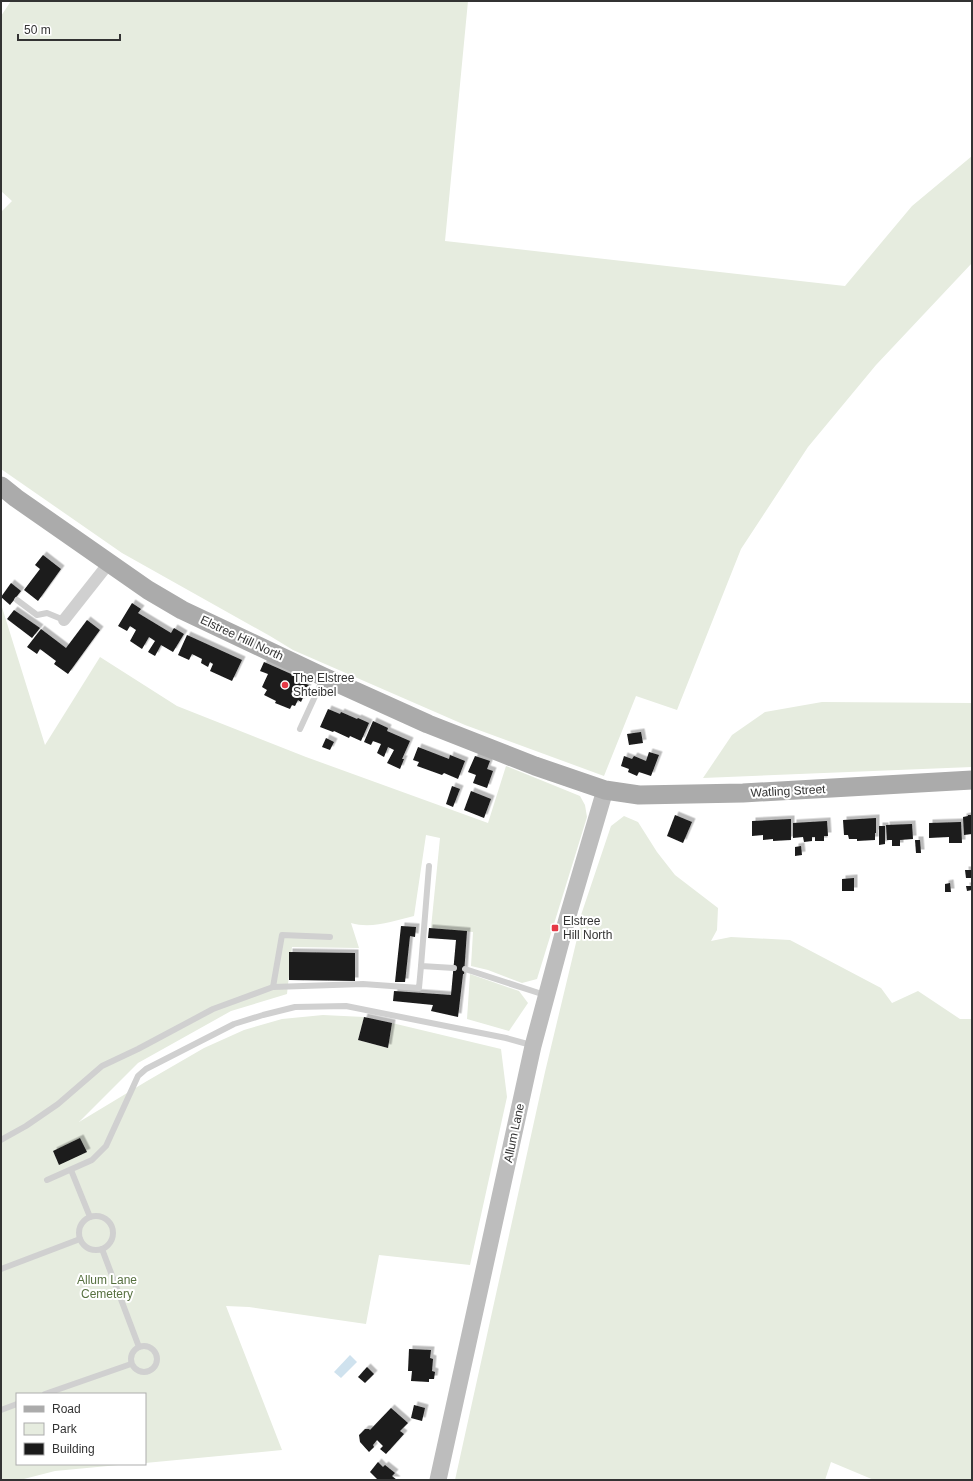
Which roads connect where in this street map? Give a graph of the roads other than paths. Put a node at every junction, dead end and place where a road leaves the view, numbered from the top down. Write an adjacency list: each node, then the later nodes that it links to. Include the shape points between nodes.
1 (1, 486): 2 (main road, Elstree Hill North)
2 (109, 563): 4 (street); 5 (main road, Elstree Hill North, via 182,610)
3 (17, 600): 4 (lane, via 37,615 47,613)
4 (64, 620)
5 (324, 677): 6 (lane); 8 (main road, Elstree Hill North, via 534,766)
6 (300, 729)
7 (972, 780): 8 (main road, Watling Street, via 743,793 639,795)
8 (605, 790): 15 (main road, Allum Lane)
9 (429, 866): 11 (lane)
10 (330, 937): 14 (lane, via 282,934)
11 (421, 966): 12 (lane); 14 (lane, via 419,988 363,984)
12 (454, 968)
13 (465, 969): 15 (lane)
14 (273, 987): 17 (lane, via 213,1009 102,1066 58,1104)
15 (545, 995): 16 (main road, Allum Lane)
16 (533, 1046): 18 (lane, via 506,1038 346,1006 295,1007 263,1015 234,1024 146,1069 138,1076 106,1146 92,1160); 29 (main road, Allum Lane)
17 (1, 1140)
18 (71, 1170): 19 (lane); 20 (lane)
19 (47, 1180)
20 (90, 1217): 21 (lane, via 80,1226); 22 (lane, via 103,1217 112,1227 112,1240)
21 (80, 1239): 22 (lane, via 89,1249); 23 (lane)
22 (102, 1249): 24 (lane)
23 (1, 1269)
24 (139, 1347): 25 (lane, via 132,1354); 25 (lane, via 150,1347 154,1351 157,1356 155,1367 150,1371 139,1372)
25 (131, 1364): 26 (lane)
26 (48, 1393)
27 (16, 1404): 28 (lane)
28 (1, 1410)
29 (438, 1480)

